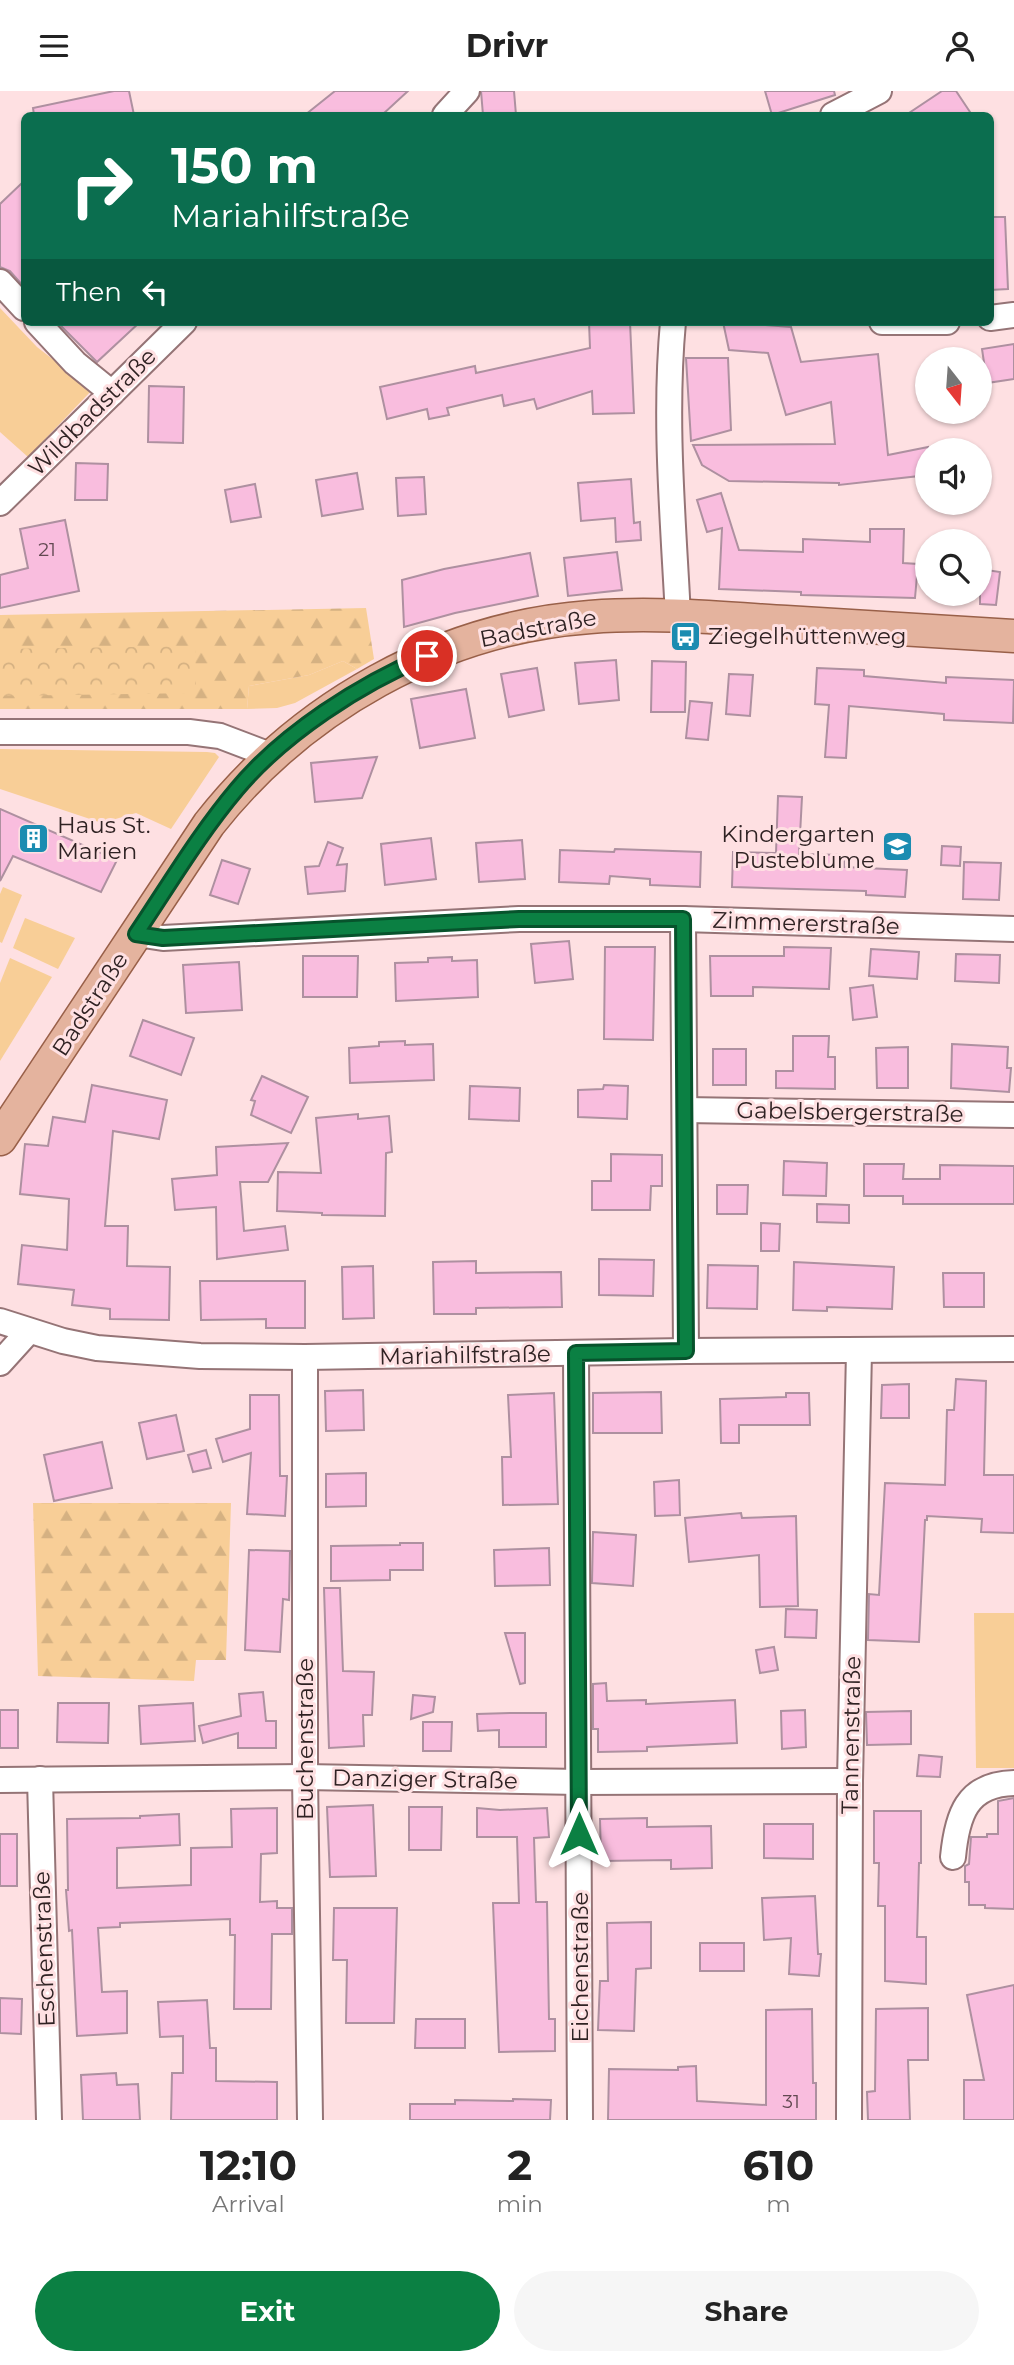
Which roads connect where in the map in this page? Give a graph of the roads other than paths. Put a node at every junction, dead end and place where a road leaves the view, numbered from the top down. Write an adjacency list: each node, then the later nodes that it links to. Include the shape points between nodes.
1 (879, 91): 2 (street)
2 (839, 112)
3 (0, 282): 4 (street)
4 (21, 305)
5 (1014, 315): 6 (street)
6 (994, 318)
7 (41, 326): 10 (street)
8 (180, 326): 10 (street, Wildbadstraße)
9 (673, 326): 12 (street, via 669,409)
10 (112, 393): 11 (street, Wildbadstraße)
11 (0, 503)
12 (678, 616): 13 (main road, Badstraße); 15 (main road, Badstraße, via 563,620 441,650 350,696)
13 (1014, 635)
14 (0, 731): 15 (street, via 189,732 220,737)
15 (270, 755): 18 (main road, Badstraße, via 209,824)
16 (683, 919): 17 (street, Zimmererstraße); 18 (street, Zimmererstraße, via 519,919 163,938); 19 (street)
17 (1014, 929)
18 (136, 934): 21 (main road, Badstraße)
19 (685, 1110): 20 (street, Gabelsbergerstraße); 25 (street)
20 (1014, 1115)
21 (0, 1139)
22 (1, 1322): 23 (street, Mariahilfstraße)
23 (29, 1331): 28 (street, Mariahilfstraße, via 120,1351); 29 (street)
24 (1014, 1349): 26 (street, Mariahilfstraße)
25 (686, 1351): 26 (street, Mariahilfstraße); 27 (street, Mariahilfstraße)
26 (859, 1351): 33 (street, Tannenstraße)
27 (576, 1353): 28 (street, Mariahilfstraße); 34 (street, Eichenstraße)
28 (305, 1357): 30 (street, Buchenstraße)
29 (0, 1363)
30 (304, 1777): 31 (street, Danziger Straße); 34 (street, Danziger Straße); 38 (street, Buchenstraße)
31 (40, 1779): 32 (street, Danziger Straße); 37 (street, Eschenstraße)
32 (0, 1780)
33 (850, 1781): 34 (street, Danziger Straße); 40 (street, Tannenstraße)
34 (579, 1782): 39 (street, Eichenstraße)
35 (1014, 1783): 36 (street, via 988,1787 972,1798 958,1822)
36 (953, 1857)
37 (49, 2120)
38 (310, 2120)
39 (580, 2120)
40 (849, 2120)

